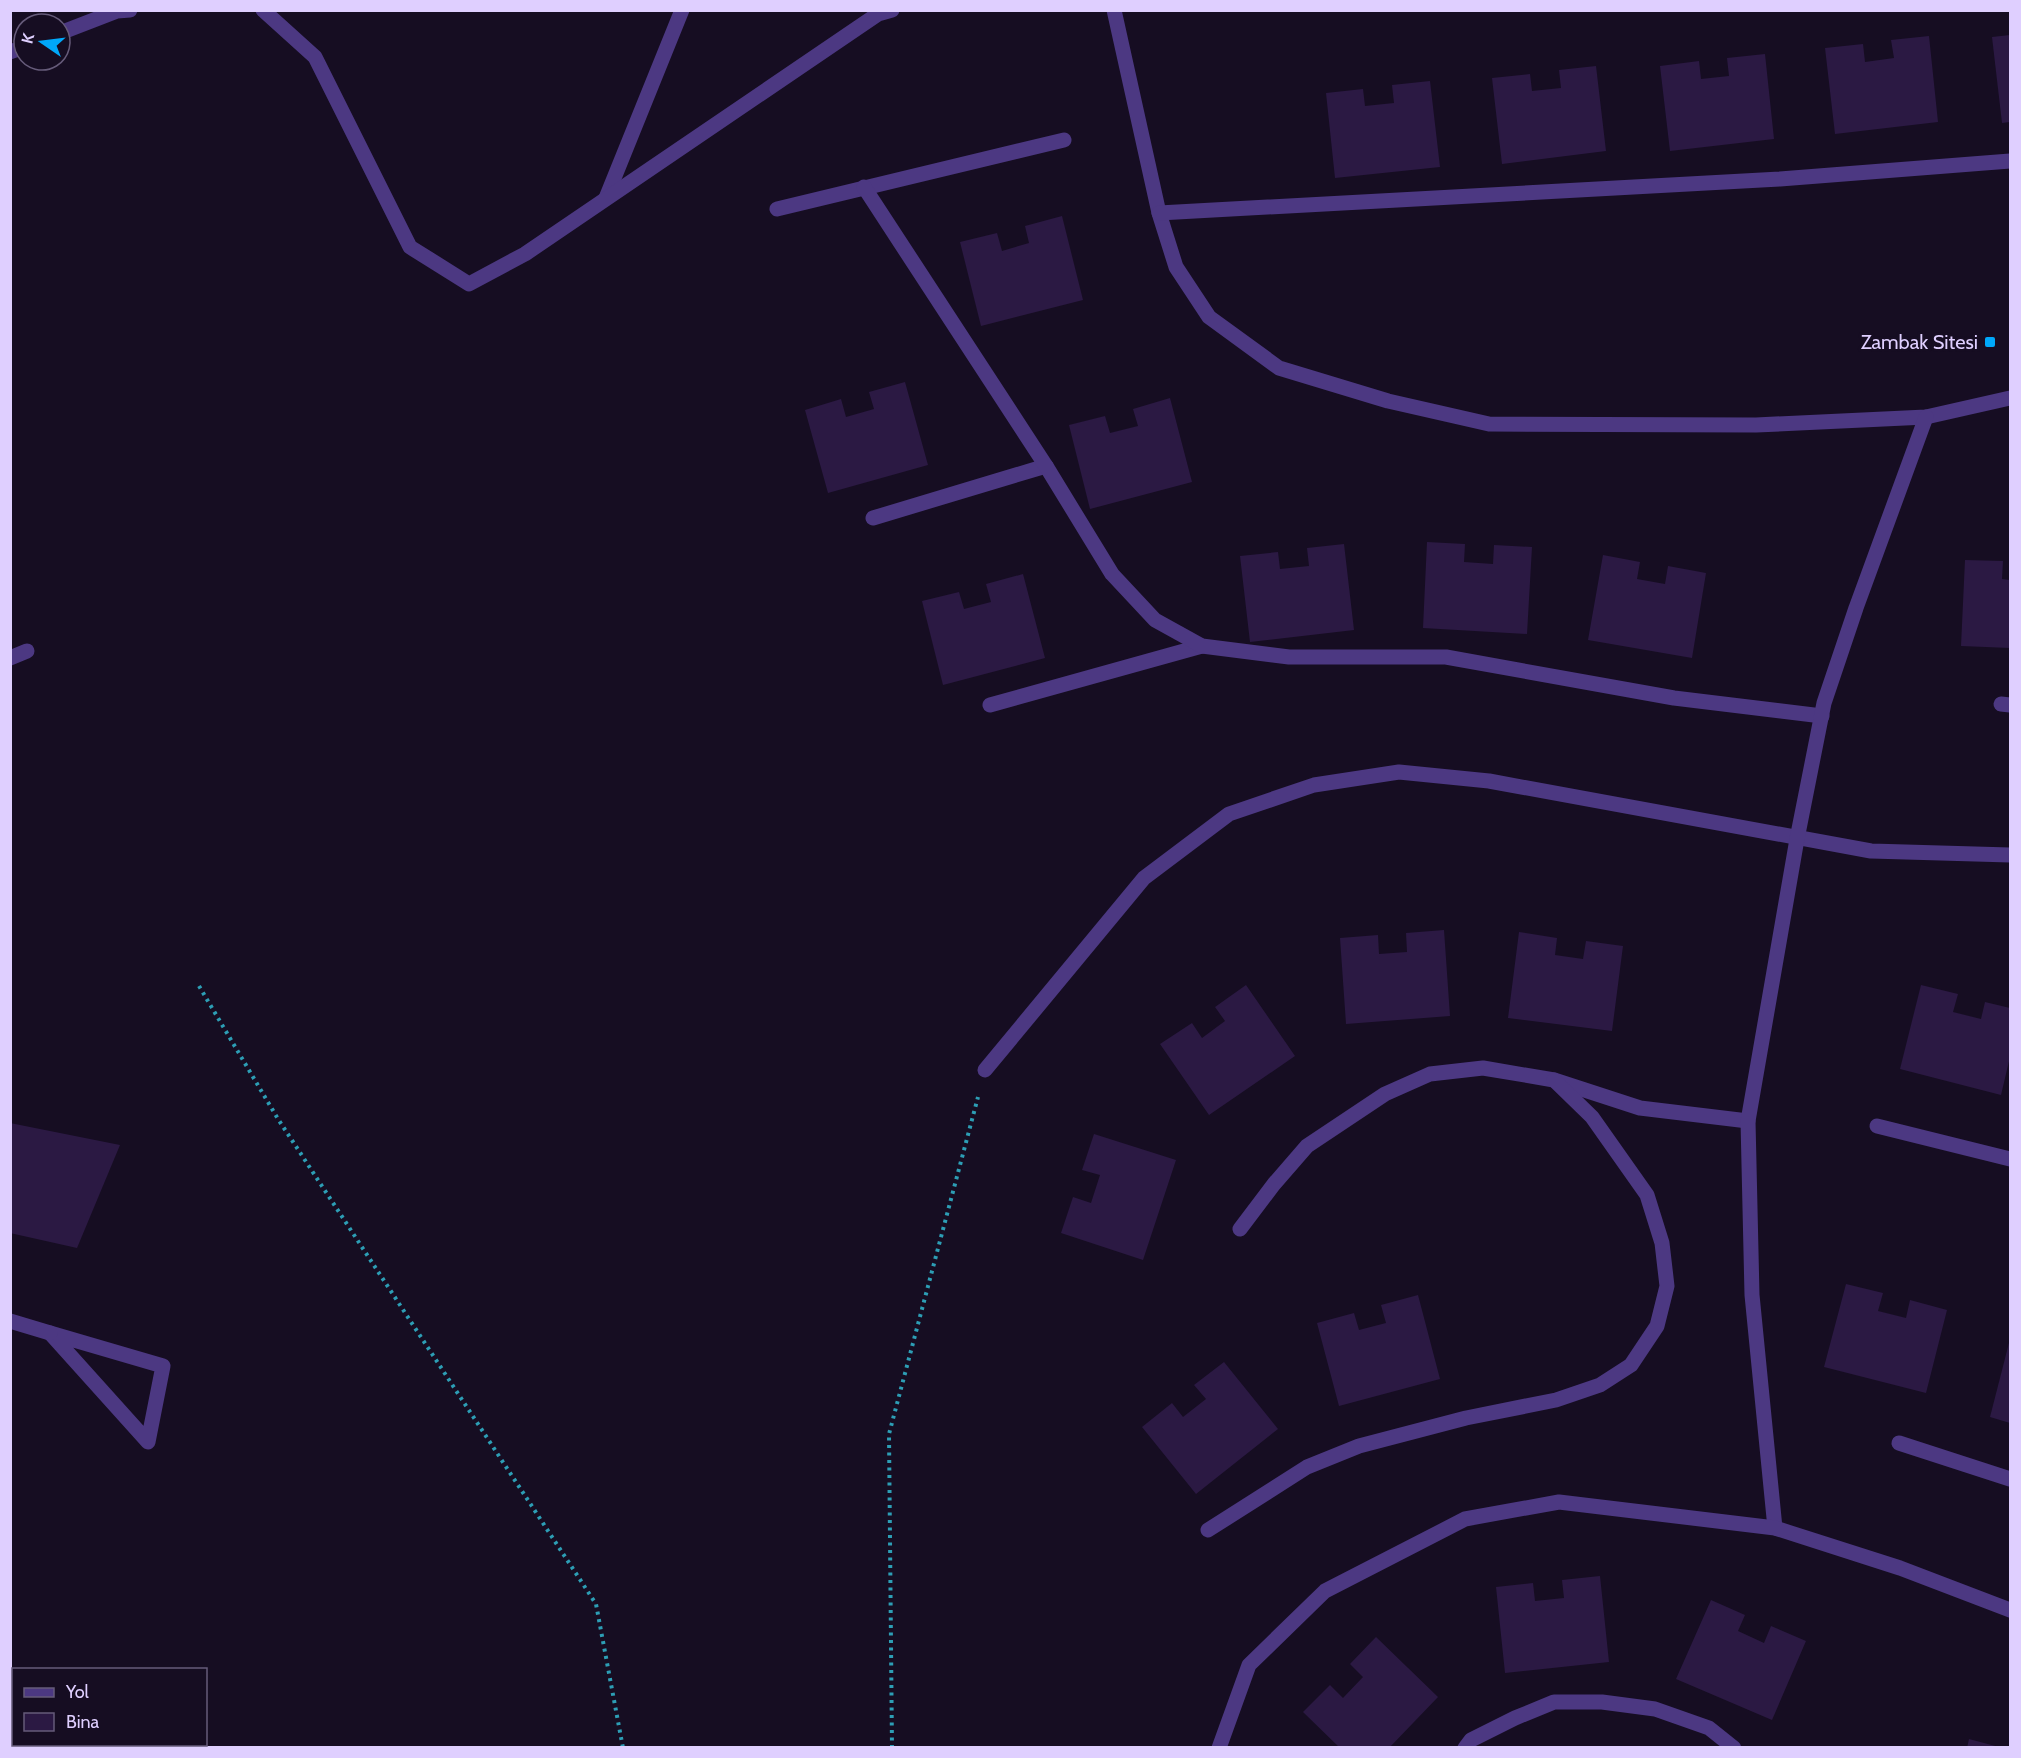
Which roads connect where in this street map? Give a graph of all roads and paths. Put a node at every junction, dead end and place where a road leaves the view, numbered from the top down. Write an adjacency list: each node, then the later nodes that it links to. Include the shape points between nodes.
1 (130, 10): 6 (street)
2 (262, 10): 10 (street, via 315,57 410,247 469,284 525,254)
3 (682, 10): 10 (street)
4 (892, 10): 10 (street, via 879,14)
5 (1114, 10): 12 (street)
6 (72, 28)
7 (1064, 140): 9 (street)
8 (2010, 161): 12 (street, via 1768,179)
9 (864, 187): 11 (street); 15 (street)
10 (606, 198)
11 (777, 208)
12 (1159, 213): 14 (street, via 1176,267 1209,317 1279,368 1388,401 1489,424 1756,425)
13 (2010, 398): 14 (street)
14 (1926, 417): 21 (street, via 1856,608)
15 (1046, 466): 16 (street); 17 (street, via 1112,574 1155,620)
16 (873, 518)
17 (1202, 646): 20 (street); 21 (street, via 1289,657 1446,657 1674,698)
18 (27, 651): 19 (street)
19 (10, 658)
20 (990, 705)
21 (1822, 716): 22 (street)
22 (1797, 839): 23 (street, via 1872,851); 25 (street, via 1489,781 1398,772 1314,785 1229,814 1144,878); 27 (street)
23 (2010, 855)
24 (199, 986): 38 (path, via 278,1119 596,1604)
25 (985, 1070): 39 (path, via 889,1434)
26 (1554, 1080): 27 (street, via 1640,1108); 30 (street, via 1483,1068 1430,1074 1385,1094 1307,1146); 36 (street, via 1592,1118 1647,1195 1662,1243 1667,1286 1657,1326 1630,1365 1600,1385 1556,1400 1359,1446 1307,1467)
27 (1748, 1121): 35 (street, via 1752,1295)
28 (1877, 1126): 29 (street)
29 (2010, 1159)
30 (1240, 1229)
31 (10, 1321): 32 (street)
32 (50, 1333): 32 (street, via 163,1366 148,1442 95,1383)
33 (1899, 1443): 34 (street)
34 (2010, 1479)
35 (1775, 1528): 37 (street, via 1900,1568); 40 (street, via 1559,1502 1465,1519 1325,1591 1250,1665)
36 (1208, 1530)
37 (2010, 1610)
38 (623, 1748)
39 (892, 1748)
40 (1219, 1748)
41 (1465, 1748): 42 (street, via 1471,1740 1554,1702 1602,1702 1655,1709 1708,1728)
42 (1734, 1748)

